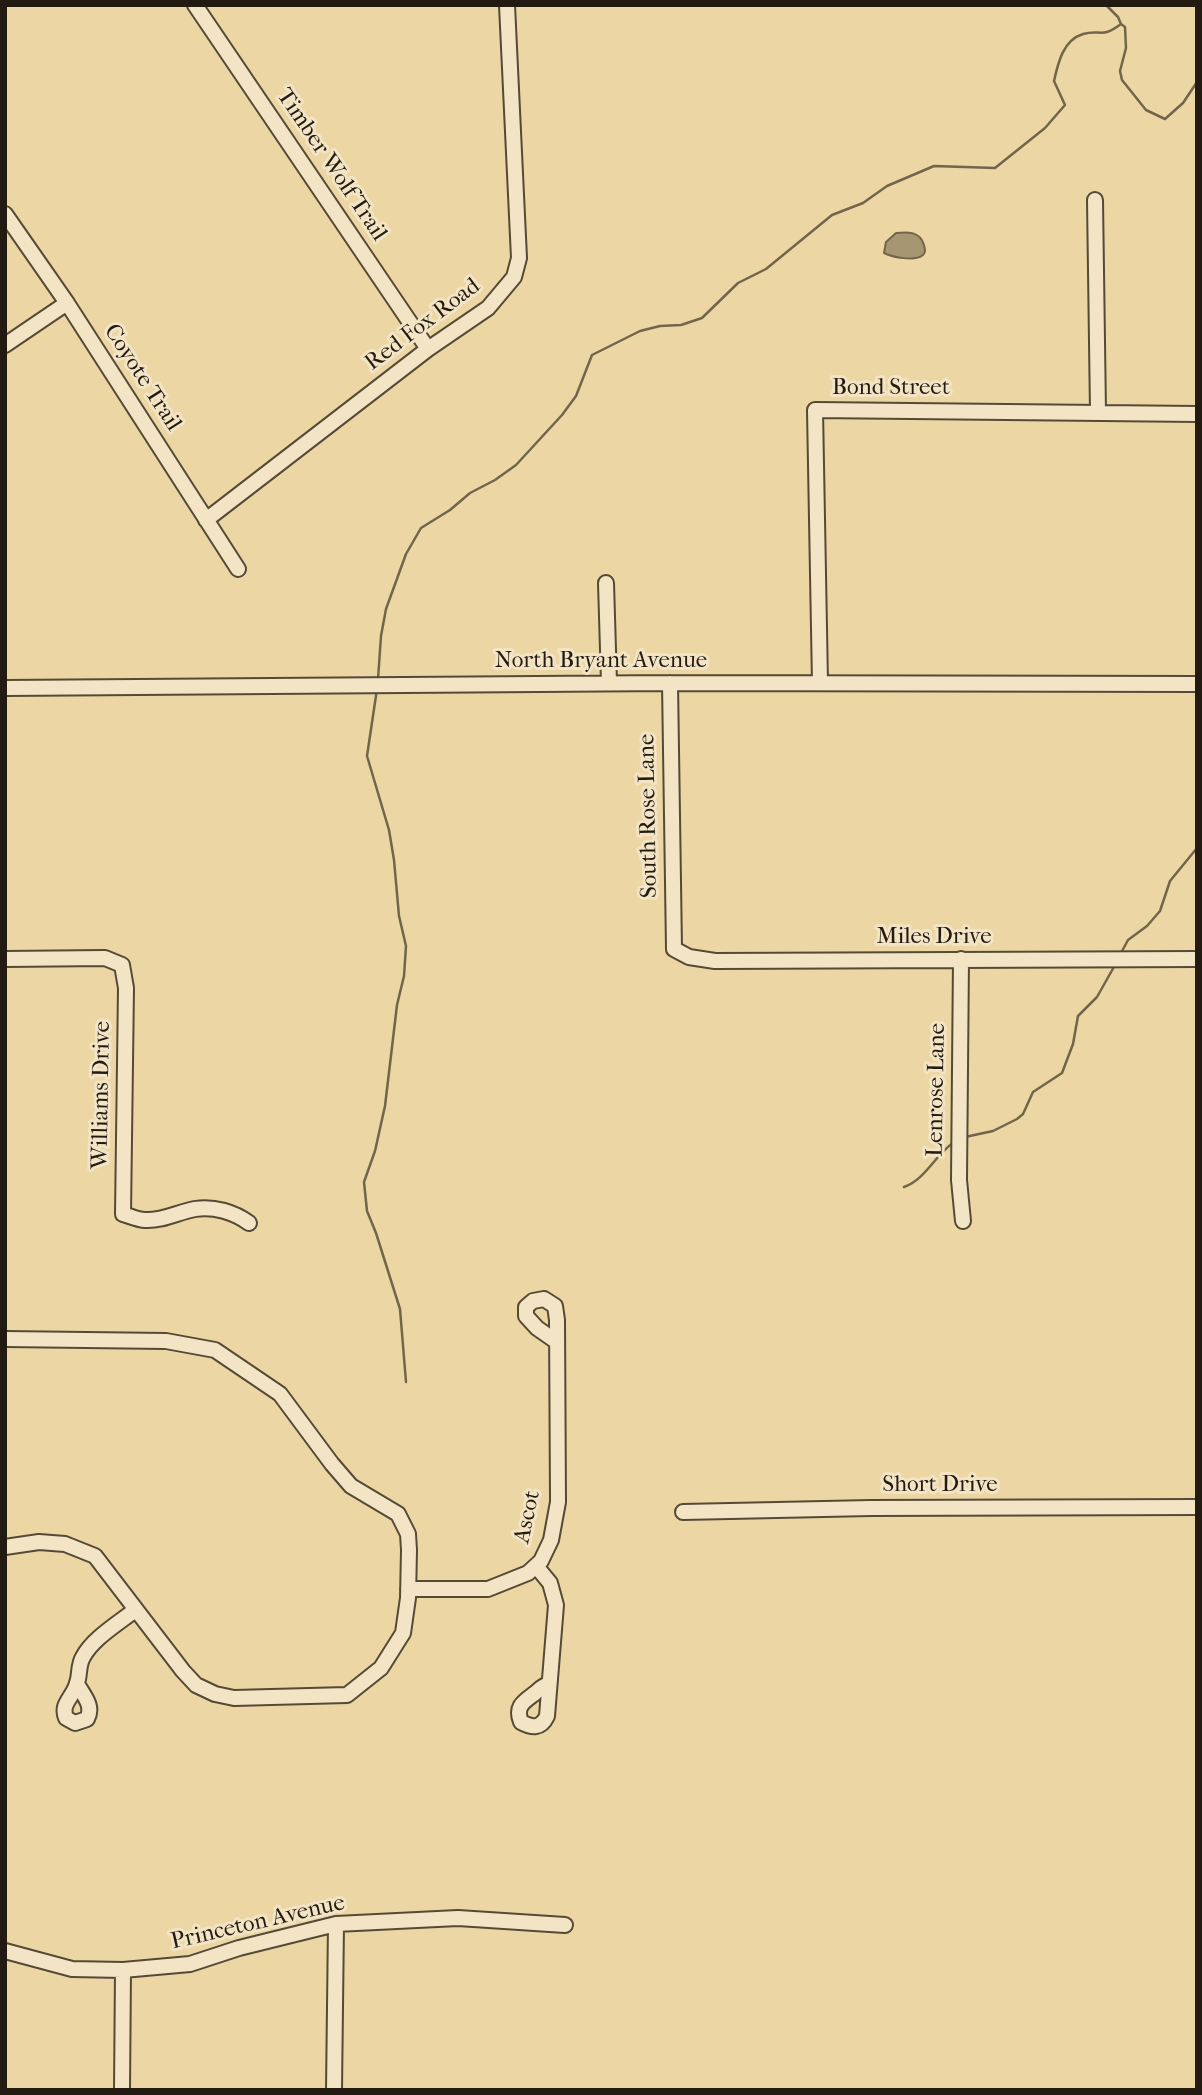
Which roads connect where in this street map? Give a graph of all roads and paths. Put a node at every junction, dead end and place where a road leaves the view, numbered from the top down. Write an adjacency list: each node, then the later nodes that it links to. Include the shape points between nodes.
1 (195, 5): 7 (street, Timber Wolf Trail)
2 (507, 5): 7 (street, Red Fox Road, via 519,258 514,277 488,308)
3 (1095, 200): 8 (street)
4 (5, 214): 5 (street, Coyote Trail)
5 (68, 303): 6 (street); 10 (street, Coyote Trail)
6 (5, 345)
7 (428, 349): 10 (street, Red Fox Road)
8 (1098, 412): 9 (street, Bond Street); 15 (street, Bond Street, via 815,410)
9 (1197, 414)
10 (206, 520): 11 (street, Coyote Trail)
11 (238, 569)
12 (606, 583): 13 (street)
13 (609, 683): 14 (street, North Bryant Avenue); 17 (street, North Bryant Avenue)
14 (670, 683): 15 (street, North Bryant Avenue); 18 (street, South Rose Lane)
15 (820, 683): 16 (street, North Bryant Avenue)
16 (1197, 684)
17 (5, 688)
18 (674, 949): 20 (street, Miles Drive, via 715,961)
19 (5, 959): 23 (street, Williams Drive, via 105,958 122,965 126,988 124,1214 143,1220 215,1209)
20 (961, 959): 21 (street, Miles Drive); 22 (street, Lenrose Lane, via 959,1180)
21 (1197, 959)
22 (963, 1221)
23 (248, 1223)
24 (5, 1339): 30 (street, via 166,1340 215,1350 280,1394 351,1486 398,1514 408,1534)
25 (557, 1342): 29 (street, Ascot, via 558,1502 551,1540)
26 (1197, 1507): 27 (street, Short Drive)
27 (683, 1512)
28 (5, 1547): 31 (street, via 65,1544 95,1556)
29 (536, 1566): 30 (street, Ascot, via 488,1589); 33 (street, via 550,1583 556,1605)
30 (408, 1588): 31 (street, via 402,1633 381,1668 347,1695 234,1698 215,1694 196,1685)
31 (135, 1609): 32 (street, via 83,1656)
32 (77, 1684)
33 (549, 1684)
34 (336, 1924): 35 (street, Princeton Avenue, via 458,1919); 37 (street, Princeton Avenue, via 190,1964); 39 (street)
35 (565, 1925)
36 (5, 1951): 37 (street, Princeton Avenue, via 72,1969)
37 (123, 1970): 38 (street)
38 (122, 2090)
39 (334, 2090)

